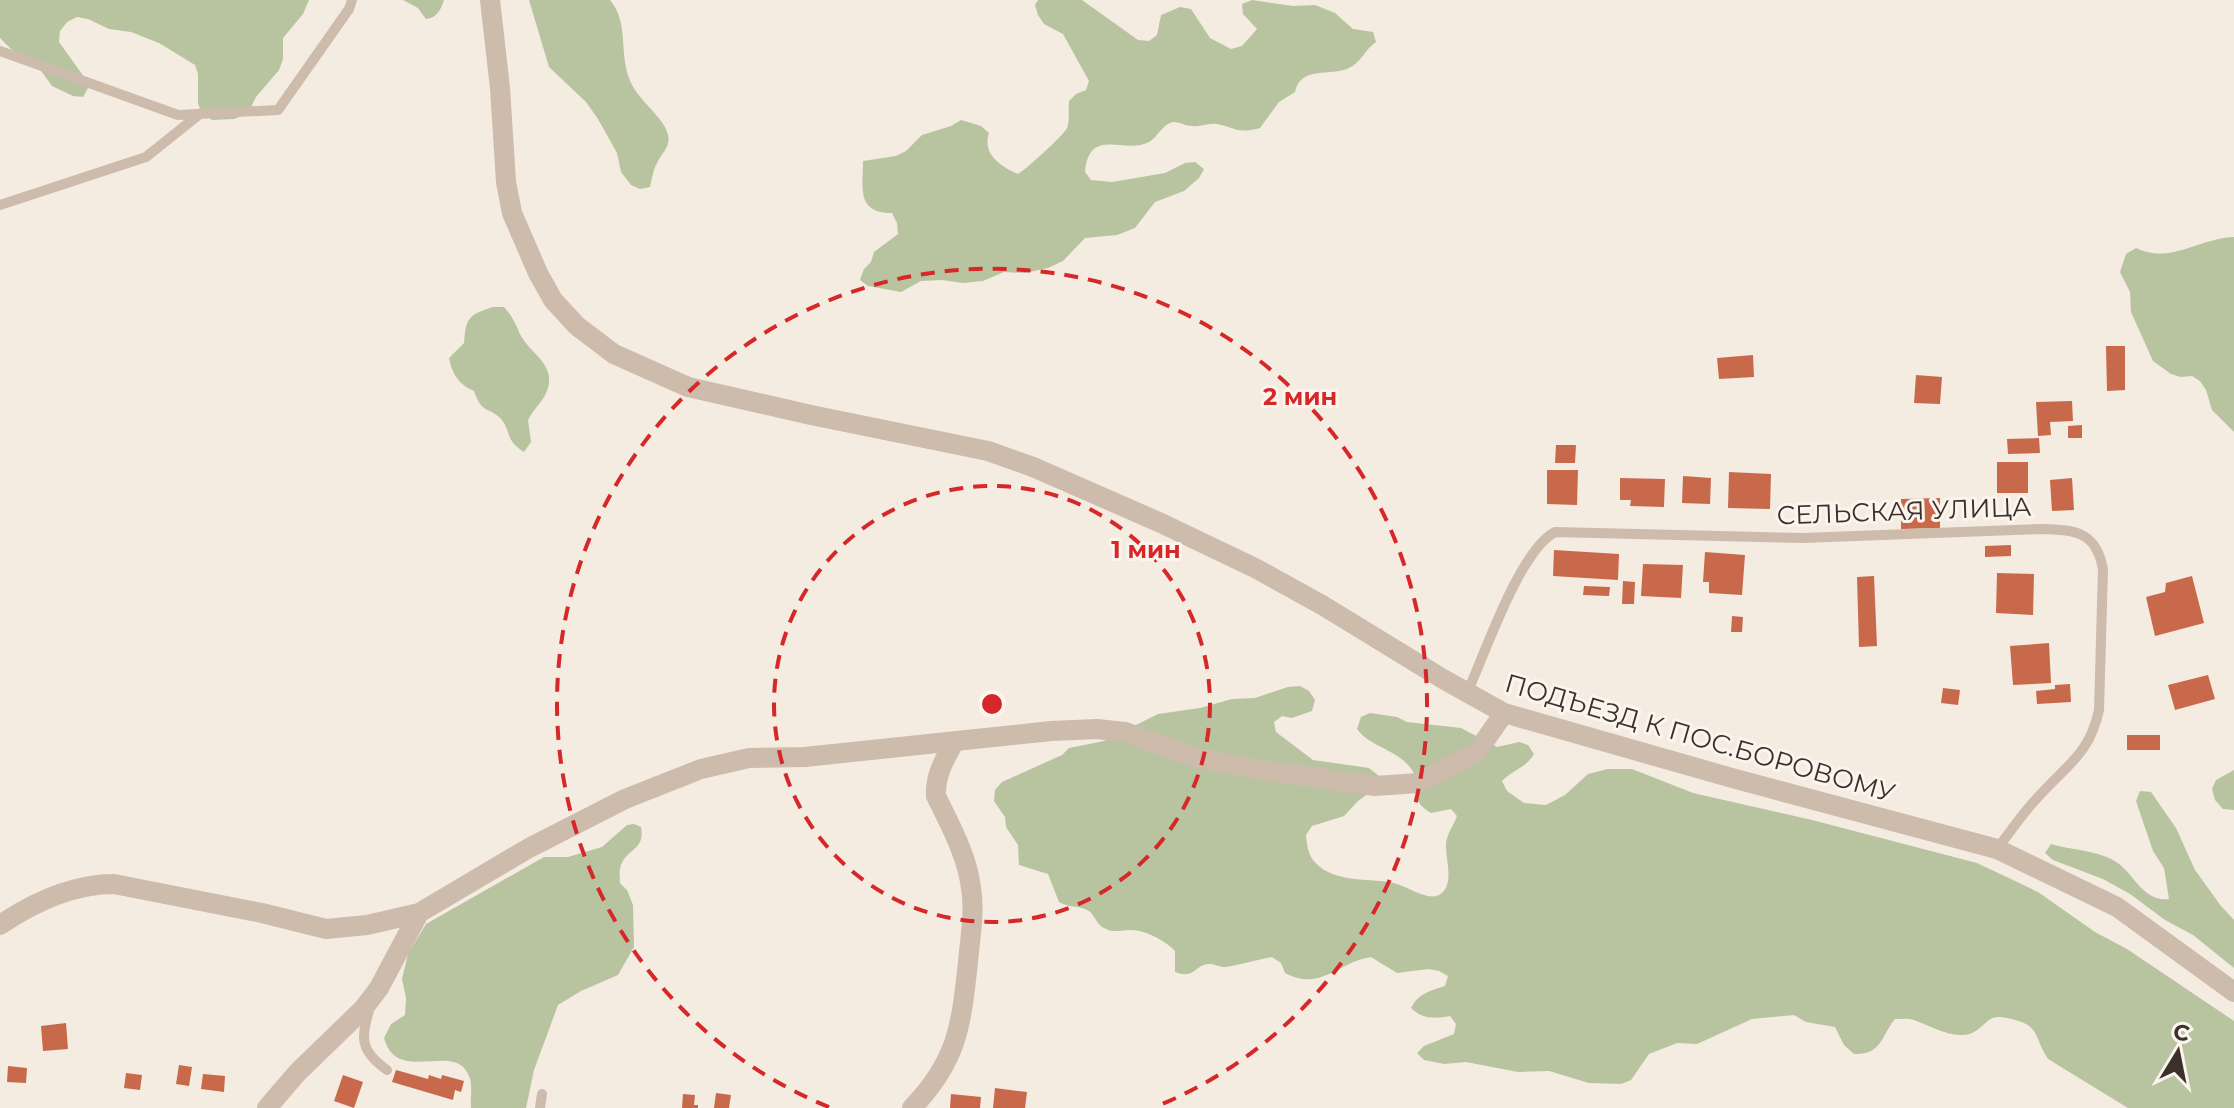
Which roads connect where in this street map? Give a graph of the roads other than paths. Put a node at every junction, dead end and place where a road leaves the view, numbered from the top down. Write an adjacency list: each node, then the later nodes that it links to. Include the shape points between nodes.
1 (352, 0): 4 (lane, via 278,110)
2 (490, 0): 6 (street, ПОДЪЕЗД К ПОС.БОРОВОМУ, via 512,213 553,300 614,354 688,387 988,451 1047,472 1257,569)
3 (0, 51): 4 (lane, via 178,115)
4 (201, 113): 5 (lane, via 146,157)
5 (0, 205)
6 (1467, 693): 7 (street, ПОДЪЕЗД К ПОС.БОРОВОМУ); 9 (lane, СЕЛЬСКАЯ УЛИЦА, via 1521,571 1541,540 1555,532 1803,538 2073,531 2092,542 2103,569 2094,732)
7 (1504, 713): 8 (street, via 1477,752 1418,783 1375,786 1194,757 1125,732 1097,729); 9 (street, ПОДЪЕЗД К ПОС.БОРОВОМУ)
8 (953, 744): 10 (street, via 749,758 701,769 625,799 529,848); 18 (street, via 937,773 936,796 965,859 972,890 961,1021 942,1072)
9 (1997, 849): 12 (street, ПОДЪЕЗД К ПОС.БОРОВОМУ, via 2117,907)
10 (419, 913): 11 (street, via 326,929 96,884 43,901); 13 (street)
11 (0, 925)
12 (2234, 992)
13 (373, 997): 14 (lane, via 363,1044); 16 (street)
14 (387, 1070)
15 (542, 1094): 17 (lane)
16 (267, 1108)
17 (540, 1108)
18 (912, 1108)

